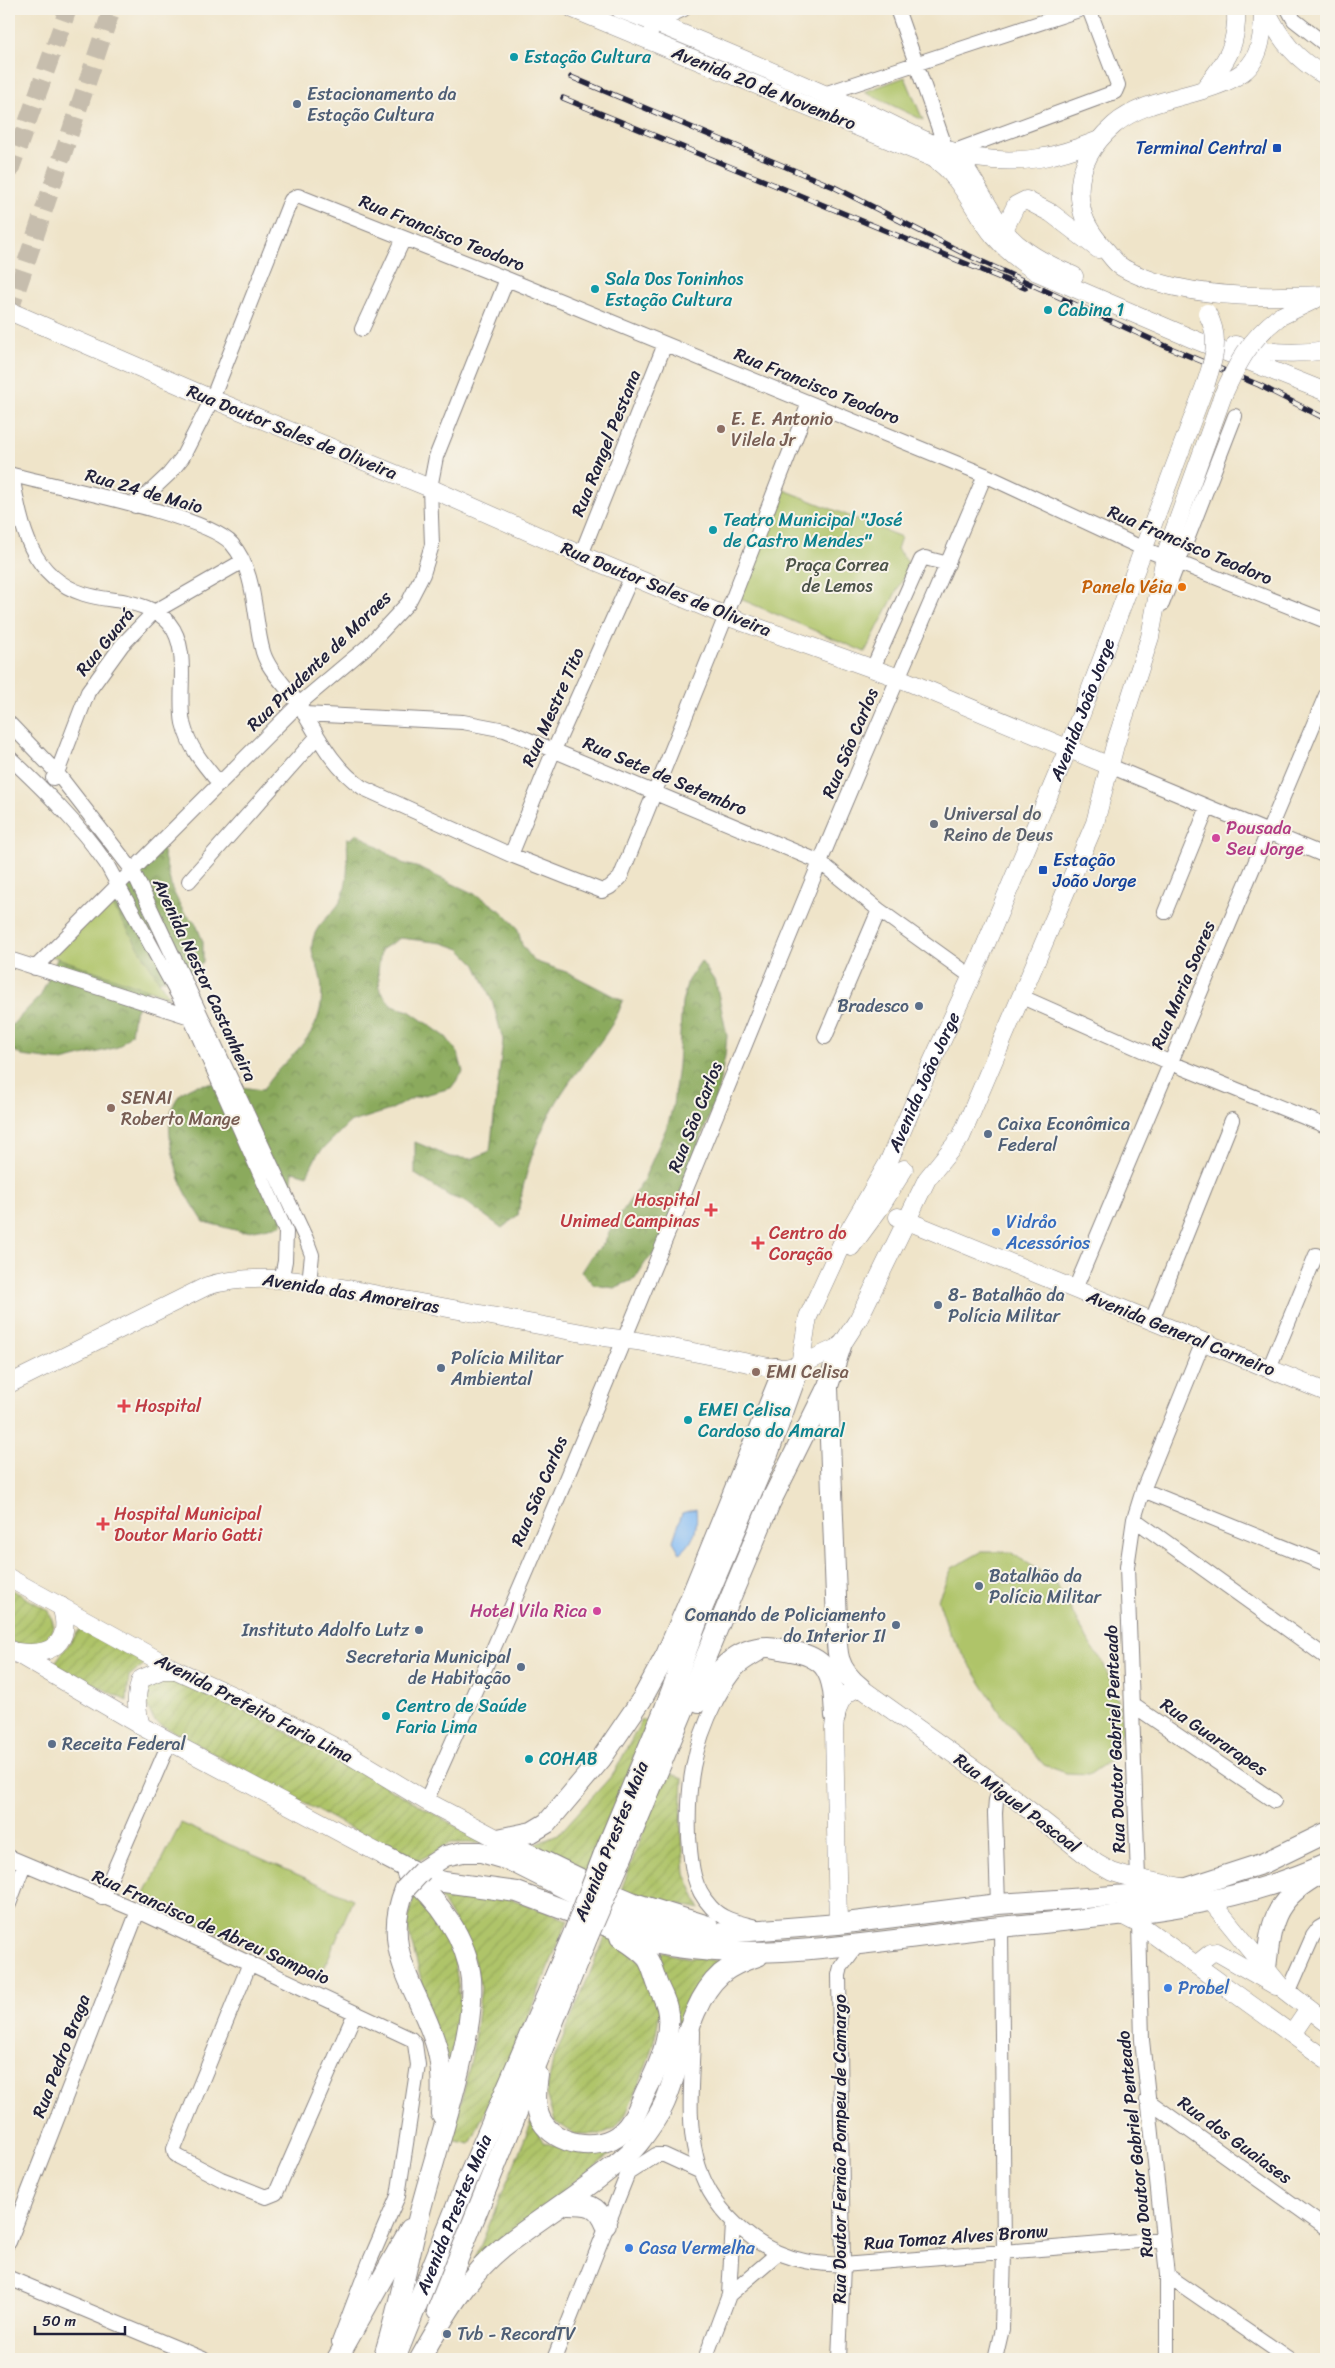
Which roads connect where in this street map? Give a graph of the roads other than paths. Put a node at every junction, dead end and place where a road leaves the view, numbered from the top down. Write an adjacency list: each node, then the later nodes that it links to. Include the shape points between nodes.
1 (573, 9): 11 (main road, Avenida 20 de Novembro)
2 (620, 9): 10 (main road, Avenida 20 de Novembro)
3 (684, 9): 10 (street)
4 (897, 9): 13 (street)
5 (1082, 9): 13 (street)
6 (1089, 9): 18 (street, via 1118,84 1115,92)
7 (1236, 9): 15 (main road, via 1233,46)
8 (1265, 9): 14 (main road, via 1289,50); 15 (main road, via 1253,60 1244,71)
9 (1288, 9): 12 (street, via 1294,20)
10 (655, 22): 11 (street); 16 (main road, Avenida 20 de Novembro)
11 (648, 40): 29 (main road, Avenida 20 de Novembro, via 941,163 968,194 994,237 1020,262 1037,272)
12 (1326, 45)
13 (917, 63): 16 (street); 18 (street)
14 (1326, 76)
15 (1204, 89): 17 (main road, via 1140,111 1115,124)
16 (824, 94): 18 (main road, Avenida 20 de Novembro)
17 (1099, 140): 18 (main road, via 1049,158 1027,161 992,159); 21 (main road, via 1081,174 1079,195 1082,214)
18 (951, 151): 19 (main road, via 966,167)
19 (1004, 230): 21 (main road, via 1021,201 1032,201); 28 (main road, via 1023,248 1062,271 1236,346 1275,352)
20 (404, 238): 22 (street, Rua Francisco Teodoro); 26 (street); 30 (street, Rua Francisco Teodoro, via 302,197 291,200)
21 (1120, 266): 23 (main road, via 1142,277)
22 (507, 279): 27 (street, Rua Francisco Teodoro); 35 (street, Rua Prudente de Moraes, via 439,448)
23 (1182, 289): 24 (main road, via 1228,295); 37 (main road, Avenida João Jorge, bridge, via 1207,313 1215,332 1214,357)
24 (1326, 295): 39 (main road, bridge, via 1300,306 1262,330 1247,348 1223,395)
25 (9, 311): 30 (main road, Rua Doutor Sales de Oliveira)
26 (362, 329)
27 (665, 344): 31 (street, Rua Francisco Teodoro); 38 (street, Rua Rangel Pestana)
28 (1326, 350)
29 (1326, 392)
30 (212, 399): 35 (main road, Rua Doutor Sales de Oliveira); 36 (street, via 182,458)
31 (809, 403): 34 (street, Rua Francisco Teodoro); 44 (street)
32 (1235, 416): 39 (street)
33 (10, 475): 36 (street, Rua 24 de Maio); 43 (street, via 25,536 37,559 51,575 84,594 134,604)
34 (985, 475): 37 (street, Rua Francisco Teodoro); 41 (street, Rua São Carlos)
35 (430, 488): 38 (main road, Rua Doutor Sales de Oliveira); 49 (street, Rua Prudente de Moraes, via 432,545 423,574 408,603)
36 (135, 506): 40 (street, Rua 24 de Maio, via 201,525 232,543)
37 (1144, 549): 39 (street, Rua Francisco Teodoro); 54 (main road, Avenida João Jorge)
38 (581, 555): 42 (main road, Rua Doutor Sales de Oliveira)
39 (1171, 559): 45 (street, Rua Francisco Teodoro); 52 (main road)
40 (243, 561): 43 (street, Rua Guará); 49 (street, Rua 24 de Maio, via 264,655)
41 (948, 564): 46 (street, via 925,558 921,560); 47 (street, Rua São Carlos)
42 (632, 576): 44 (main road, Rua Doutor Sales de Oliveira); 53 (street, Rua Mestre Tito)
43 (154, 612): 57 (street, Rua Guará, via 122,646 88,692); 58 (street, via 169,624 179,646 180,699 188,740 197,757)
44 (726, 616): 46 (main road, Rua Doutor Sales de Oliveira); 60 (street)
45 (1326, 621)
46 (872, 668): 47 (main road, Rua Doutor Sales de Oliveira)
47 (899, 678): 54 (main road, Rua Doutor Sales de Oliveira); 65 (street, Rua São Carlos)
48 (1326, 695): 62 (street, Rua Maria Soares)
49 (301, 709): 51 (street, Rua 24 de Maio); 53 (street, Rua Sete de Setembro, via 477,724 505,730); 58 (street, Rua Prudente de Moraes)
50 (9, 723): 57 (street, Avenida Nestor Castanheira)
51 (317, 737): 63 (street, Rua 24 de Maio, via 346,776 363,788); 67 (street)
52 (1115, 745): 54 (main road, Avenida João Jorge, via 1101,751); 56 (main road)
53 (554, 750): 60 (street, Rua Sete de Setembro); 63 (street, Rua Mestre Tito)
54 (1075, 751): 56 (main road, Rua Doutor Sales de Oliveira); 73 (main road, Avenida João Jorge)
55 (9, 758): 59 (street, Avenida Nestor Castanheira)
56 (1110, 766): 61 (street, Rua Doutor Sales de Oliveira); 74 (main road, via 1094,823)
57 (57, 773): 59 (street, Rua Guará); 66 (street, Avenida Nestor Castanheira)
58 (220, 784): 66 (street, Rua Prudente de Moraes)
59 (44, 790): 68 (street, Avenida Nestor Castanheira, via 89,839)
60 (655, 793): 63 (street, Rua 24 de Maio, via 620,878 610,887 602,890); 65 (street, Rua Sete de Setembro)
61 (1208, 807): 62 (street, Rua Doutor Sales de Oliveira); 70 (street)
62 (1268, 833): 64 (street, Rua Doutor Sales de Oliveira); 77 (street, Rua Maria Soares)
63 (511, 855)
64 (1326, 856)
65 (820, 862): 69 (street, Rua Sete de Setembro); 91 (street, Rua São Carlos)
66 (133, 870): 68 (street, Rua Prudente de Moraes); 87 (street, Avenida Nestor Castanheira, via 306,1239 312,1255)
67 (189, 880)
68 (117, 885): 72 (street, Rua Prudente de Moraes); 75 (street, Avenida Nestor Castanheira)
69 (879, 910): 73 (street, Rua Sete de Setembro); 76 (street)
70 (1165, 912)
71 (9, 959): 72 (street)
72 (35, 968): 75 (street)
73 (972, 977): 85 (main road, Avenida João Jorge, via 888,1163)
74 (1022, 997): 77 (street); 81 (main road)
75 (190, 1017): 86 (street, Avenida Nestor Castanheira, via 286,1232)
76 (825, 1037)
77 (1171, 1063): 80 (street); 88 (street, Rua Maria Soares)
78 (964, 1100): 81 (main road)
79 (1232, 1120): 90 (street)
80 (1326, 1126)
81 (961, 1137): 83 (main road, via 927,1180)
82 (904, 1169): 85 (main road, via 879,1209)
83 (903, 1219): 88 (main road, Avenida General Carneiro); 93 (main road, via 860,1318)
84 (1316, 1255): 96 (street)
85 (827, 1274): 89 (main road, Avenida João Jorge)
86 (281, 1281): 87 (main road, Avenida das Amoreiras); 97 (main road, Avenida das Amoreiras, via 248,1278 207,1286)
87 (310, 1283): 91 (main road, Avenida das Amoreiras)
88 (1075, 1289): 90 (main road, Avenida General Carneiro)
89 (808, 1317): 94 (main road, Avenida Prestes Maia)
90 (1152, 1320): 92 (main road, Avenida General Carneiro)
91 (624, 1339): 95 (main road); 118 (street, Rua São Carlos)
92 (1203, 1342): 96 (main road, Avenida General Carneiro); 100 (street, Rua Doutor Gabriel Penteado)
93 (841, 1346): 94 (main road); 98 (highway)
94 (800, 1365): 95 (main road); 124 (highway, Avenida Prestes Maia, via 768,1454 702,1609)
95 (776, 1368): 121 (highway, via 780,1378 688,1604 642,1699 601,1759 547,1823 532,1832)
96 (1270, 1369): 99 (main road, Avenida General Carneiro)
97 (9, 1384)
98 (828, 1386): 105 (highway); 116 (highway, Avenida Prestes Maia, via 770,1503)
99 (1326, 1392)
100 (1143, 1490): 101 (street, Rua Doutor Gabriel Penteado); 102 (street)
101 (1134, 1519): 109 (street); 112 (street, Rua Doutor Gabriel Penteado, via 1127,1568)
102 (1326, 1564)
103 (9, 1578): 104 (main road, Avenida Prefeito Faria Lima)
104 (61, 1606): 107 (main road, via 64,1617 57,1646 31,1654); 110 (main road, Avenida Prefeito Faria Lima)
105 (837, 1622): 108 (highway, via 826,1642); 111 (highway, via 838,1656 844,1673)
106 (768, 1647): 108 (highway); 116 (highway, via 747,1651 720,1670 700,1699 676,1748); 141 (street, via 737,1668 719,1696 697,1746 689,1797 693,1876 701,1895 712,1909 728,1919)
107 (10, 1650): 114 (main road)
108 (800, 1652): 113 (highway, via 825,1668 832,1687)
109 (1326, 1657)
110 (176, 1670): 114 (main road, via 162,1670 141,1679 136,1693); 118 (main road, Avenida Prefeito Faria Lima, via 262,1709 348,1754)
111 (861, 1688): 113 (main road, via 846,1694); 117 (main road, Rua Miguel Pascoal)
112 (1133, 1705): 119 (street, Rua Guararapes); 128 (street, Rua Doutor Gabriel Penteado)
113 (835, 1716): 136 (main road)
114 (141, 1726): 115 (main road)
115 (170, 1742): 123 (main road); 130 (street)
116 (661, 1762): 124 (highway, Avenida Prestes Maia)
117 (1001, 1788): 128 (main road, Rua Miguel Pascoal, via 1096,1863 1112,1872); 133 (street, via 995,1813)
118 (426, 1801): 121 (main road, Avenida Prefeito Faria Lima)
119 (1274, 1801)
120 (1326, 1833): 129 (highway, via 1264,1864)
121 (498, 1839): 142 (highway, via 634,1903)
122 (9, 1857): 125 (street, Rua Francisco de Abreu Sampaio)
123 (386, 1857): 139 (highway, via 422,1876 517,1892); 158 (highway, via 421,1886 450,1922 471,1978 470,2021)
124 (611, 1859): 143 (highway, Avenida Prestes Maia, bridge)
125 (24, 1864): 130 (street, Rua Francisco de Abreu Sampaio); 132 (street)
126 (1326, 1864): 131 (highway)
127 (1326, 1871): 148 (highway, via 1294,1890 1283,1901 1270,1934)
128 (1138, 1878): 129 (main road, Rua Miguel Pascoal)
129 (1187, 1888): 131 (main road, Rua Miguel Pascoal); 133 (highway)
130 (102, 1898): 134 (street, Rua Francisco de Abreu Sampaio)
131 (1211, 1902): 135 (highway); 148 (main road, Rua Miguel Pascoal)
132 (9, 1904)
133 (998, 1904): 136 (highway)
134 (138, 1912): 146 (street, Rua Francisco de Abreu Sampaio); 166 (street, Rua Pedro Braga)
135 (1120, 1914): 137 (main road); 140 (highway)
136 (838, 1924): 141 (highway)
137 (1139, 1924): 147 (main road); 157 (street, Rua Doutor Gabriel Penteado)
138 (1326, 1924): 149 (street, via 1313,1936)
139 (606, 1927): 145 (highway, via 670,1947 729,1952); 155 (highway, via 647,1959 667,2008 667,2036 653,2078 628,2127 612,2140 600,2143 573,2142 555,2135 538,2110 536,2093)
140 (1001, 1927): 144 (highway); 167 (street)
141 (764, 1930): 142 (highway)
142 (737, 1933): 158 (highway, bridge, via 678,1931 646,1924 618,1914 511,1861 481,1852 445,1856 422,1871 405,1889 395,1931 403,1967 435,2041 440,2065)
143 (581, 1934): 155 (highway, Avenida Prestes Maia); 176 (highway, Avenida Prestes Maia, via 465,2185)
144 (858, 1944): 145 (highway); 169 (street, Rua Doutor Fernão Pompeu de Camargo, via 839,1975)
145 (771, 1951): 152 (highway, via 740,1962 721,1974)
146 (250, 1963): 151 (street, Rua Francisco de Abreu Sampaio); 151 (street, via 174,2148 179,2157 222,2179 266,2197 276,2193)
147 (1196, 1965): 149 (main road, via 1217,1952); 154 (main road)
148 (1266, 1968): 149 (main road, Rua Miguel Pascoal)
149 (1285, 1990): 150 (main road)
150 (1309, 2010): 153 (main road); 154 (main road)
151 (355, 2013): 174 (street, Rua Francisco de Abreu Sampaio, via 411,2039 415,2044 418,2065 398,2196 350,2309)
152 (693, 2019): 159 (street, via 691,2097 693,2139); 160 (highway, via 665,2102 639,2144)
153 (1326, 2022)
154 (1292, 2034): 156 (main road)
155 (540, 2057): 177 (highway, Avenida Prestes Maia)
156 (1326, 2060)
157 (1147, 2100): 164 (street, Rua dos Guaiases); 165 (street, Rua Doutor Gabriel Penteado)
158 (440, 2146): 161 (highway)
159 (700, 2172): 162 (street, Rua Tomaz Alves Bronw); 163 (street, via 664,2155 656,2155 628,2173)
160 (565, 2204): 163 (highway, via 594,2207); 177 (highway, via 482,2266 446,2313)
161 (421, 2207): 174 (highway); 175 (highway)
162 (733, 2224): 168 (street, Rua Tomaz Alves Bronw); 172 (street)
163 (606, 2225): 178 (street)
164 (1326, 2228)
165 (1162, 2239): 167 (street, Rua Tomaz Alves Bronw); 170 (street, Rua Doutor Gabriel Penteado)
166 (9, 2242)
167 (1004, 2252): 169 (street, Rua Tomaz Alves Bronw); 181 (street, via 1002,2329)
168 (778, 2253): 169 (street, Rua Tomaz Alves Bronw, via 806,2262); 172 (street)
169 (843, 2265): 180 (street, Rua Doutor Fernão Pompeu de Camargo)
170 (1167, 2274): 182 (street, Rua Doutor Gabriel Penteado); 183 (street)
171 (9, 2278): 173 (street)
172 (729, 2295): 179 (street)
173 (203, 2359)
174 (335, 2359)
175 (383, 2359)
176 (395, 2359)
177 (419, 2359)
178 (554, 2359)
179 (705, 2359)
180 (839, 2359)
181 (995, 2359)
182 (1167, 2359)
183 (1289, 2359)

